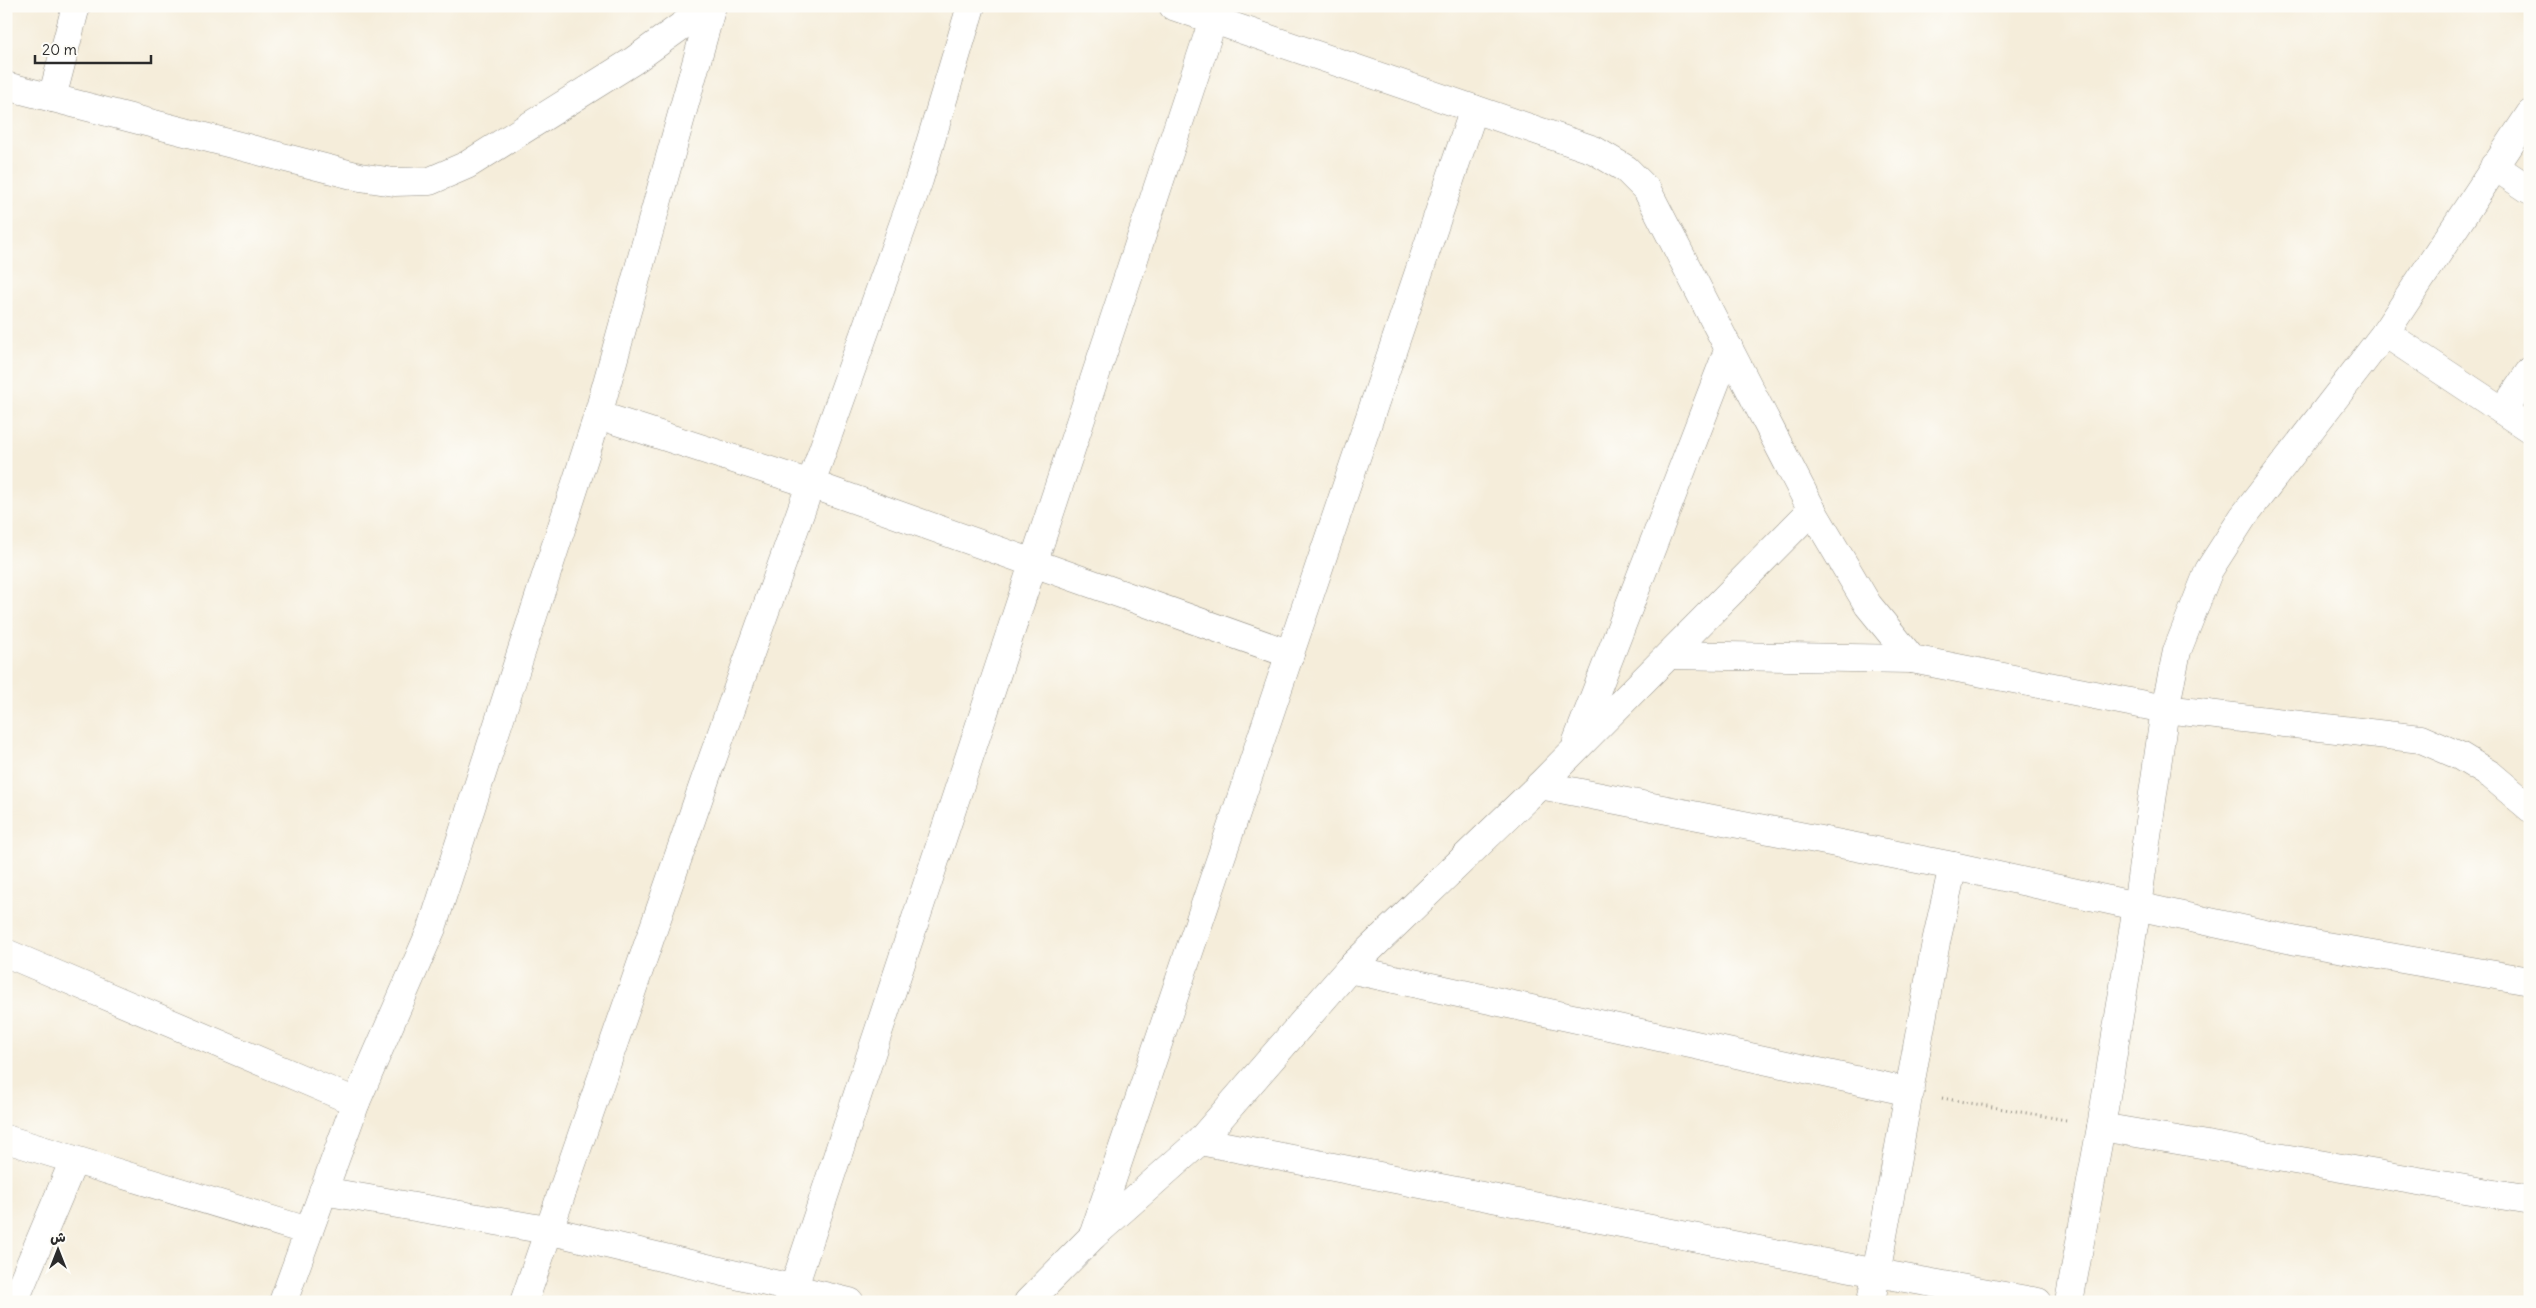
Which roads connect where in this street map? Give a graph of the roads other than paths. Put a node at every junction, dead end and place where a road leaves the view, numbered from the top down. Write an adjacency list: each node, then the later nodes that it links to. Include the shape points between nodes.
1 (76, 6): 7 (street)
2 (711, 6): 7 (street, via 633,61 468,165 430,181 394,182 360,177); 16 (street)
3 (971, 6): 18 (street, via 919,180)
4 (1173, 6): 5 (street)
5 (1213, 20): 8 (street); 20 (street)
6 (6, 86): 7 (street)
7 (52, 98)
8 (1474, 109): 13 (street, via 1594,150 1626,168 1647,190); 21 (street)
9 (2530, 114): 10 (street)
10 (2494, 166): 11 (street); 12 (street)
11 (2530, 190)
12 (2386, 333): 15 (street); 24 (street, via 2243,518 2209,570 2177,650)
13 (1729, 348): 19 (street); 25 (street)
14 (2530, 371): 15 (street)
15 (2503, 412): 17 (street)
16 (598, 415): 18 (street); 34 (street, via 432,928)
17 (2530, 429)
18 (811, 484): 20 (street); 41 (street)
19 (1812, 510): 22 (street); 23 (street, via 1868,605)
20 (1033, 565): 21 (street); 45 (street)
21 (1290, 654): 43 (street)
22 (1669, 655): 23 (street); 25 (street)
23 (1912, 659): 24 (street)
24 (2166, 709): 27 (street, via 2421,739 2458,755 2491,775); 29 (street)
25 (1573, 751): 26 (street)
26 (1540, 785): 28 (street); 31 (street)
27 (2530, 808)
28 (1953, 866): 29 (street); 33 (street)
29 (2137, 906): 32 (street, via 2296,941); 35 (street)
30 (6, 953): 34 (street)
31 (1349, 969): 33 (street); 37 (street)
32 (2530, 981)
33 (1910, 1092): 44 (street)
34 (356, 1102): 39 (street)
35 (2101, 1127): 40 (street); 53 (street)
36 (6, 1139): 38 (street)
37 (1200, 1141): 43 (street); 44 (street)
38 (74, 1160): 42 (street); 46 (street)
39 (323, 1191): 41 (street); 42 (street)
40 (2530, 1200)
41 (548, 1230): 45 (street); 48 (street)
42 (308, 1231): 47 (street)
43 (1093, 1236): 50 (street)
44 (1876, 1273): 51 (street); 52 (street)
45 (792, 1295): 49 (street)
46 (14, 1302)
47 (283, 1302)
48 (524, 1302)
49 (850, 1302)
50 (1028, 1302)
51 (1871, 1302)
52 (2038, 1302)
53 (2068, 1302)

